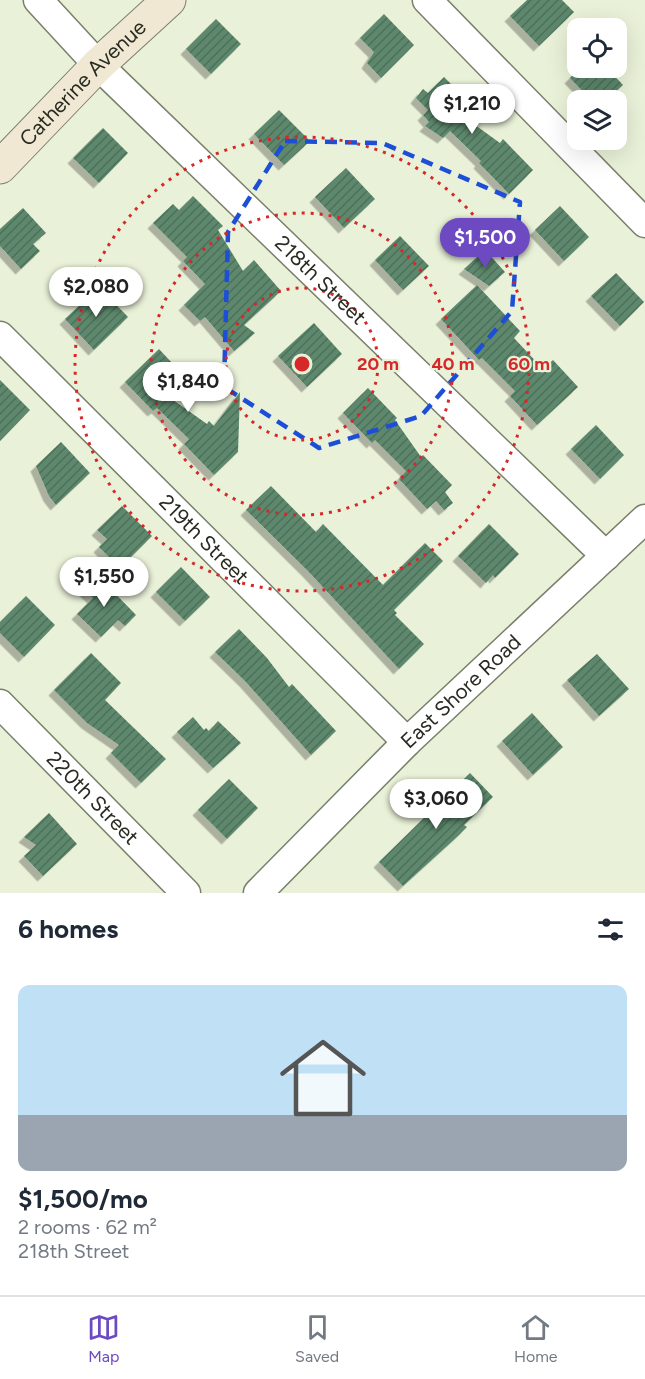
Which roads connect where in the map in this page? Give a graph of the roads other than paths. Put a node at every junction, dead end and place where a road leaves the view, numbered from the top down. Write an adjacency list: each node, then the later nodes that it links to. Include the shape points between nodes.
1 (38, 0): 4 (street, 218th Street)
2 (169, 0): 4 (street, Catherine Avenue)
3 (427, 0): 6 (street)
4 (98, 65): 5 (street, Catherine Avenue); 9 (street, 218th Street)
5 (0, 167)
6 (645, 223)
7 (0, 336): 11 (street, 219th Street)
8 (645, 519): 9 (street, East Shore Road)
9 (606, 556): 11 (street, East Shore Road)
10 (0, 704): 12 (street, 220th Street)
11 (407, 742): 13 (street, East Shore Road)
12 (186, 893)
13 (258, 893)

